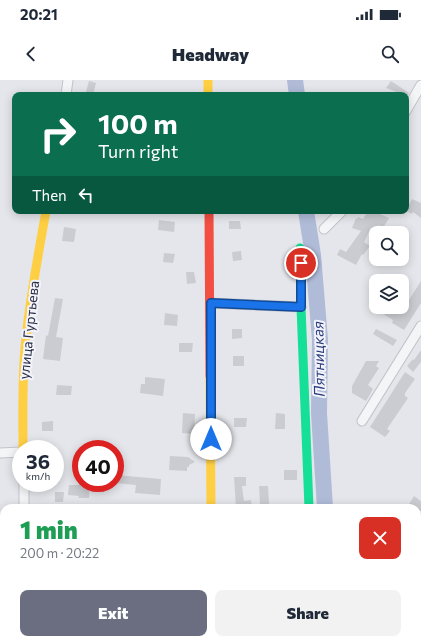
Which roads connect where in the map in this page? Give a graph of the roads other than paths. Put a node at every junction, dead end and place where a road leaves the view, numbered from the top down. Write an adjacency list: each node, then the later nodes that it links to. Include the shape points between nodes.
1 (68, 80): 4 (street)
2 (208, 80): 5 (street)
3 (421, 85): 6 (street)
4 (66, 92)
5 (208, 92)
6 (409, 106)
7 (46, 214): 16 (street, улица Гуртьева, via 25,349)
8 (210, 214): 12 (street)
9 (339, 214): 10 (street)
10 (324, 229)
11 (300, 248): 13 (street)
12 (211, 303): 13 (street); 21 (street)
13 (301, 307): 22 (street)
14 (421, 326): 15 (street)
15 (362, 421)
16 (23, 440)
17 (12, 452): 18 (street)
18 (0, 453)
19 (24, 492): 20 (street)
20 (24, 504)
21 (211, 504)
22 (309, 504)

